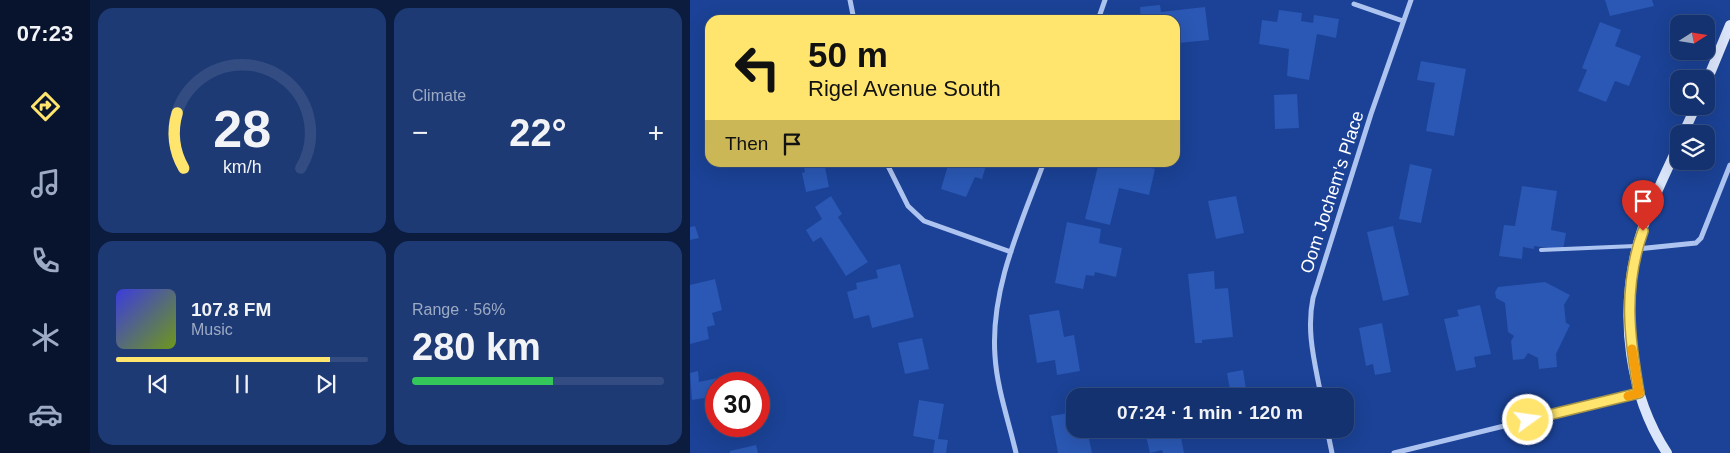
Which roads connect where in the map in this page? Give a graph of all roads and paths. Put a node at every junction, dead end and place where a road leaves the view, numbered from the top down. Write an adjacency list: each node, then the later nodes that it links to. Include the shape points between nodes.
1 (850, 0): 5 (street)
2 (1105, 0): 6 (street)
3 (1411, 0): 7 (street, Oom Jochem's Place)
4 (1354, 4): 7 (street)
5 (853, 15)
6 (1100, 15)
7 (1403, 21): 17 (street, Oom Jochem's Place, via 1313,298 1309,316 1310,335)
8 (1730, 25): 9 (main road)
9 (1711, 70)
10 (1670, 164): 14 (main road)
11 (1730, 165): 14 (street, via 1701,238 1696,243)
12 (888, 167): 16 (street, via 908,206 924,221)
13 (1042, 167): 16 (street)
14 (1637, 247): 15 (lane); 18 (main road, via 1628,308)
15 (1541, 250)
16 (1011, 252): 20 (street, via 998,304 995,358)
17 (1320, 388)
18 (1639, 393): 22 (street); 23 (main road, via 1656,436)
19 (1329, 438): 21 (street)
20 (1016, 453)
21 (1332, 453)
22 (1397, 453)
23 (1667, 453)

